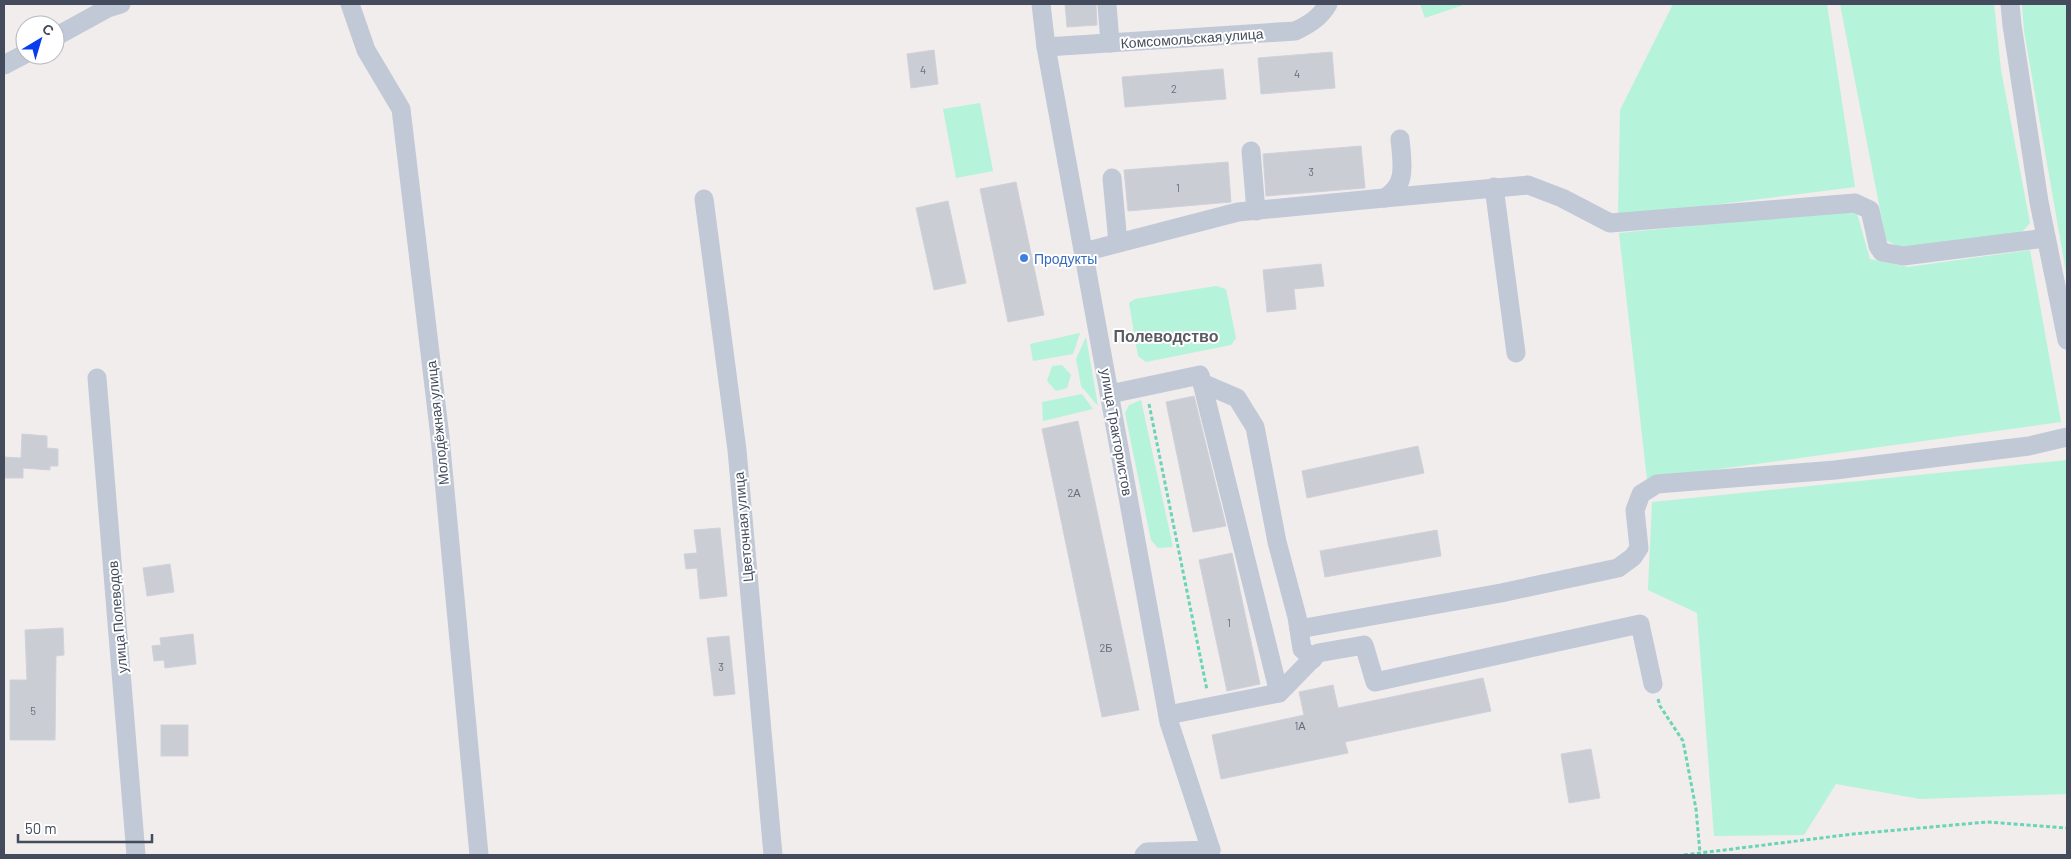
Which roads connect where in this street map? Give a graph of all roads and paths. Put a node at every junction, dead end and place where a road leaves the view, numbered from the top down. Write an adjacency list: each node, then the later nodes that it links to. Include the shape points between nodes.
1 (121, 4): 7 (street)
2 (350, 4): 37 (street, Молодёжная улица, via 366,50 401,109 440,437)
3 (1040, 4): 9 (street, улица Трактористов)
4 (1106, 4): 8 (street)
5 (1328, 4): 8 (street, Комсомольская улица, via 1319,16 1295,31)
6 (2010, 4): 17 (street)
7 (65, 32)
8 (1110, 43): 9 (street, Комсомольская улица)
9 (1046, 47): 19 (street, улица Трактористов)
10 (1400, 139): 14 (street, via 1403,171 1400,183)
11 (1251, 150): 16 (street)
12 (1112, 178): 18 (street)
13 (1494, 187): 14 (street); 17 (street, via 1528,185 1562,198 1610,223 1854,203 1870,210 1882,252 1903,256); 21 (street)
14 (1384, 198): 16 (street)
15 (704, 199): 38 (street, Цветочная улица, via 737,450)
16 (1256, 211): 18 (street, via 1234,212)
17 (2046, 238): 20 (street)
18 (1118, 243): 19 (street)
19 (1084, 252): 25 (street, улица Трактористов)
20 (2067, 340)
21 (1516, 353)
22 (97, 378): 36 (street, улица Полеводов)
23 (1202, 383): 24 (street, via 1200,375); 27 (street, via 1236,398 1256,426 1277,542); 30 (street)
24 (1146, 387): 25 (street); 31 (path)
25 (1110, 394): 32 (street, улица Трактористов)
26 (2067, 437): 27 (street, via 2029,446 1835,470 1657,484 1641,494 1635,510 1639,548 1618,568 1501,593)
27 (1299, 629): 28 (street, via 1302,649)
28 (1313, 659): 29 (street, via 1318,653 1364,645 1375,682 1640,624); 30 (street)
29 (1653, 684): 35 (path, via 1660,706 1683,741 1696,809)
30 (1279, 693): 31 (street)
31 (1211, 707): 32 (street)
32 (1168, 715): 34 (street, улица Трактористов)
33 (2067, 828): 35 (path, via 1987,822)
34 (1210, 852): 39 (street, via 1147,852)
35 (1700, 853): 40 (path)
36 (136, 855)
37 (479, 855)
38 (773, 855)
39 (1144, 855)
40 (1684, 855)

